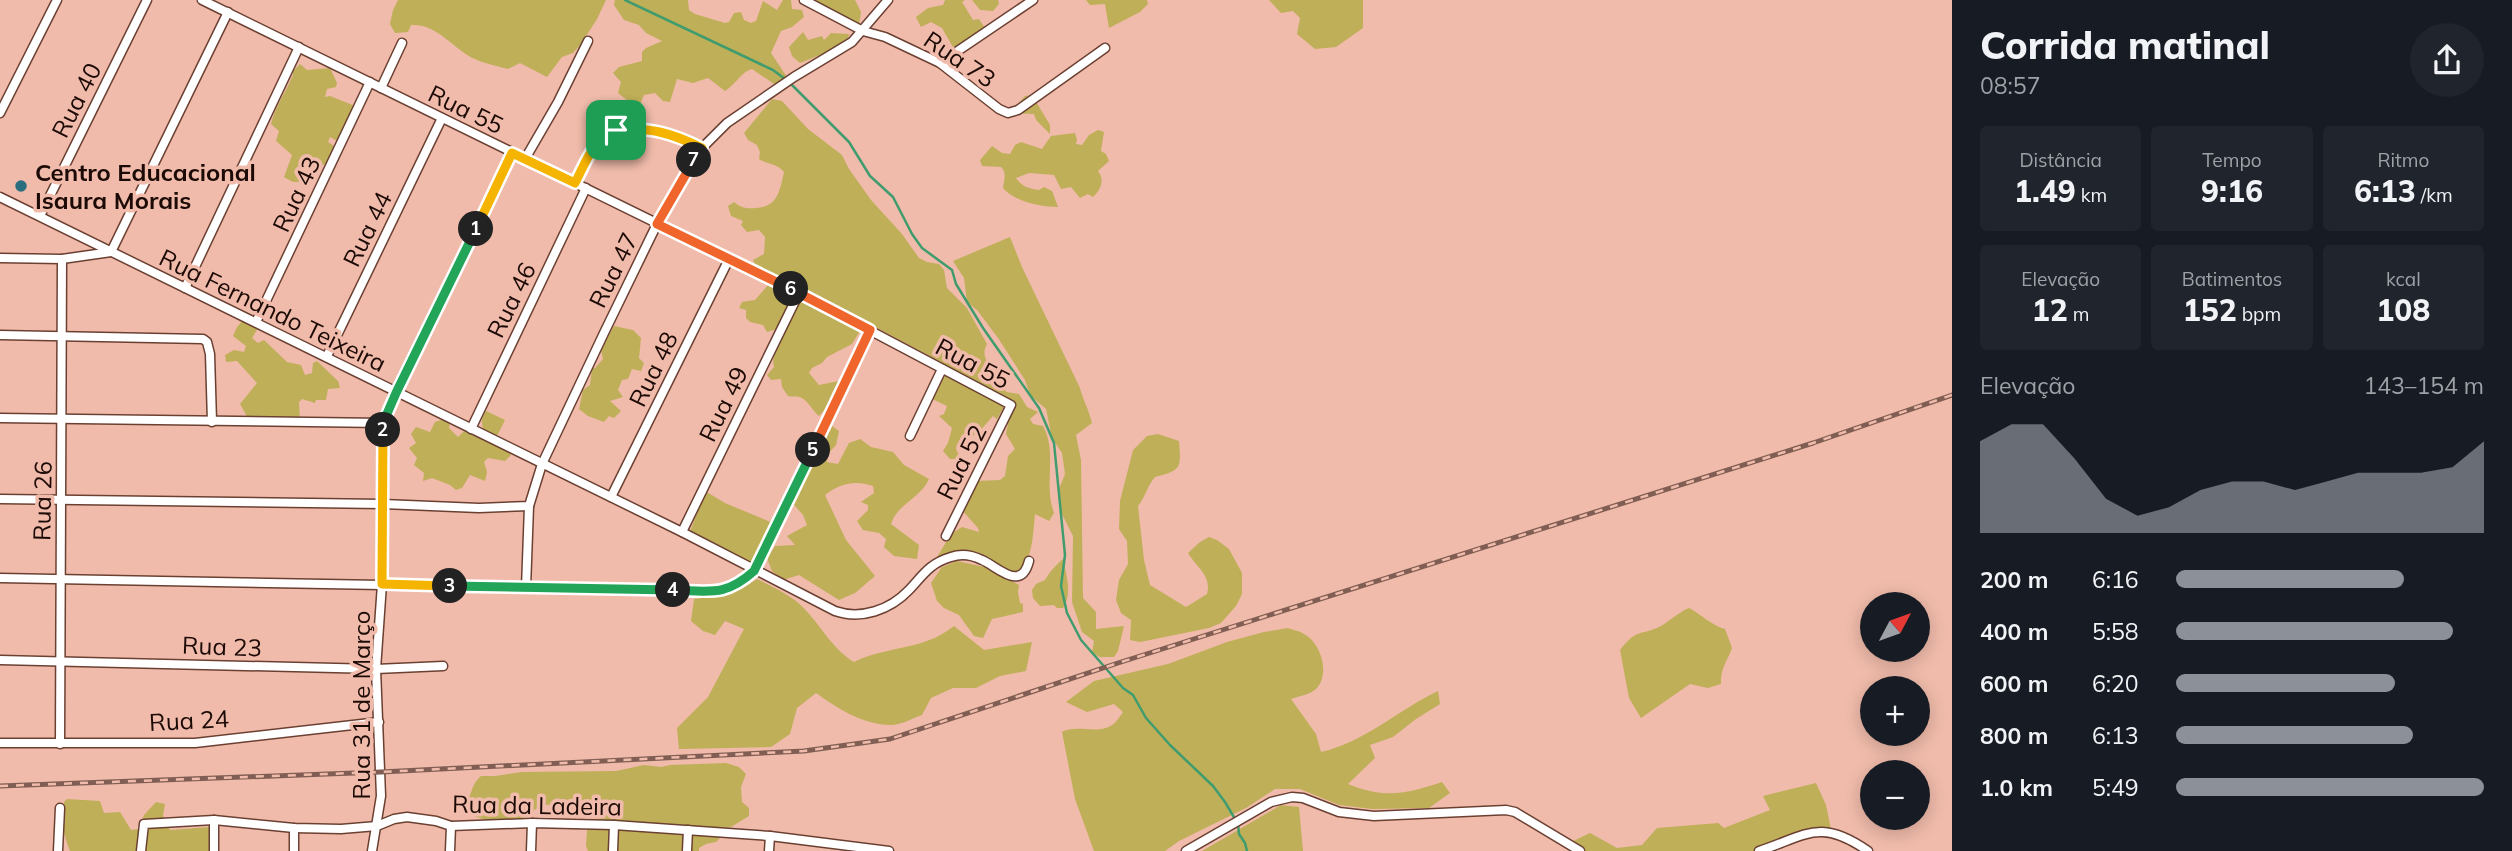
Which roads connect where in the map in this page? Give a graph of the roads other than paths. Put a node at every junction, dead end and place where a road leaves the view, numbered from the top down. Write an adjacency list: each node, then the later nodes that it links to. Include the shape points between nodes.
1 (57, 0): 16 (street)
2 (146, 0): 24 (street, Rua 40)
3 (202, 0): 7 (street, Rua 55)
4 (804, 0): 8 (street, Rua 73)
5 (888, 0): 8 (street, Rua 47)
6 (1034, 0): 13 (street)
7 (228, 12): 11 (street, Rua 55); 26 (street)
8 (863, 31): 13 (street, Rua 73); 18 (street, Rua 47, via 727,123)
9 (588, 41): 20 (street)
10 (402, 43): 15 (street)
11 (299, 47): 14 (street, Rua 55); 30 (street)
12 (1105, 48): 13 (street, Rua 73, via 1008,113)
13 (940, 63)
14 (370, 82): 15 (street, Rua 55); 32 (street, Rua 43)
15 (381, 88): 17 (street, Rua 55)
16 (0, 113)
17 (442, 118): 19 (street, Rua 55); 36 (street, Rua 44)
18 (702, 148): 21 (street, via 659,131 616,130 595,144); 25 (street, Rua 47)
19 (512, 153): 20 (street, Rua 55); 38 (street, Rua 31 de Março)
20 (525, 159): 21 (street, Rua 55)
21 (575, 183): 22 (street, Rua 55)
22 (586, 188): 25 (street, Rua 55); 44 (street, Rua 46)
23 (0, 197): 24 (street, Rua Fernando Teixeira)
24 (40, 216): 26 (street, Rua Fernando Teixeira)
25 (657, 224): 29 (street, Rua 55); 46 (street, Rua 47)
26 (111, 253): 28 (street); 30 (street, Rua Fernando Teixeira)
27 (0, 258): 28 (street)
28 (62, 259): 35 (street, Rua 26)
29 (729, 259): 31 (street, Rua 55); 47 (street, Rua 48)
30 (185, 288): 32 (street, Rua Fernando Teixeira)
31 (799, 293): 33 (street, Rua 55); 52 (street, Rua 49)
32 (256, 322): 36 (street, Rua Fernando Teixeira)
33 (870, 330): 37 (street, Rua 55); 55 (street)
34 (0, 335): 35 (street)
35 (64, 335): 41 (street, Rua 26); 42 (street, via 203,339 209,346)
36 (327, 356): 38 (street, Rua Fernando Teixeira)
37 (942, 369): 39 (street, Rua 55); 45 (street)
38 (396, 393): 43 (street, Rua 31 de Março); 44 (street, Rua Fernando Teixeira)
39 (1011, 405): 53 (street, Rua 52)
40 (0, 418): 41 (street)
41 (62, 418): 42 (street); 49 (street, Rua 26)
42 (212, 422): 43 (street)
43 (383, 423): 50 (street, Rua 31 de Março)
44 (471, 429): 46 (street, Rua Fernando Teixeira)
45 (911, 436)
46 (542, 464): 47 (street, Rua Fernando Teixeira); 51 (street, Rua 47)
47 (611, 497): 52 (street, Rua Fernando Teixeira)
48 (0, 499): 49 (street)
49 (62, 500): 50 (street); 57 (street, Rua 26)
50 (383, 504): 51 (street); 58 (street, Rua 31 de Março)
51 (529, 506): 59 (street, Rua 47)
52 (682, 532): 55 (street, Rua Fernando Teixeira)
53 (946, 536)
54 (1029, 561): 55 (street, Rua Fernando Teixeira, via 1021,575 1012,576 972,555 952,556 926,569 895,602 855,616 835,611)
55 (754, 571): 59 (street, via 738,585 712,591)
56 (0, 578): 57 (street)
57 (60, 578): 58 (street); 61 (street, Rua 26)
58 (382, 584): 59 (street); 63 (street, Rua 31 de Março)
59 (526, 587)
60 (0, 660): 61 (street, Rua 23)
61 (59, 661): 63 (street, Rua 23); 66 (street, Rua 26)
62 (443, 666): 63 (street, Rua 23)
63 (376, 669): 64 (street, Rua 31 de Março)
64 (379, 722): 66 (street, Rua 24, via 195,743); 71 (street, Rua 31 de Março, via 382,796)
65 (0, 743): 66 (street, Rua 24)
66 (60, 744)
67 (60, 808): 76 (street)
68 (214, 820): 73 (street, Rua da Ladeira); 77 (street, Rua da Ladeira, via 144,824); 78 (street)
69 (532, 823): 70 (street, Rua da Ladeira); 72 (street, Rua da Ladeira); 82 (street)
70 (614, 825): 74 (street, Rua da Ladeira); 83 (street)
71 (377, 826): 72 (street, Rua da Ladeira, via 407,817); 73 (street, Rua da Ladeira); 80 (street, Rua 31 de Março)
72 (451, 826): 81 (street)
73 (294, 828): 79 (street)
74 (688, 830): 75 (street, Rua da Ladeira); 84 (street)
75 (769, 836): 85 (street); 86 (street, Rua da Ladeira)
76 (58, 851)
77 (141, 851)
78 (214, 851)
79 (294, 851)
80 (372, 851)
81 (450, 851)
82 (531, 851)
83 (613, 851)
84 (687, 851)
85 (769, 851)
86 (889, 851)
87 (1186, 851): 88 (street, via 1272,802 1292,797 1374,817 1506,810)
88 (1580, 851)
89 (1759, 851): 90 (street, via 1794,836 1818,832 1847,839)
90 (1868, 851)

